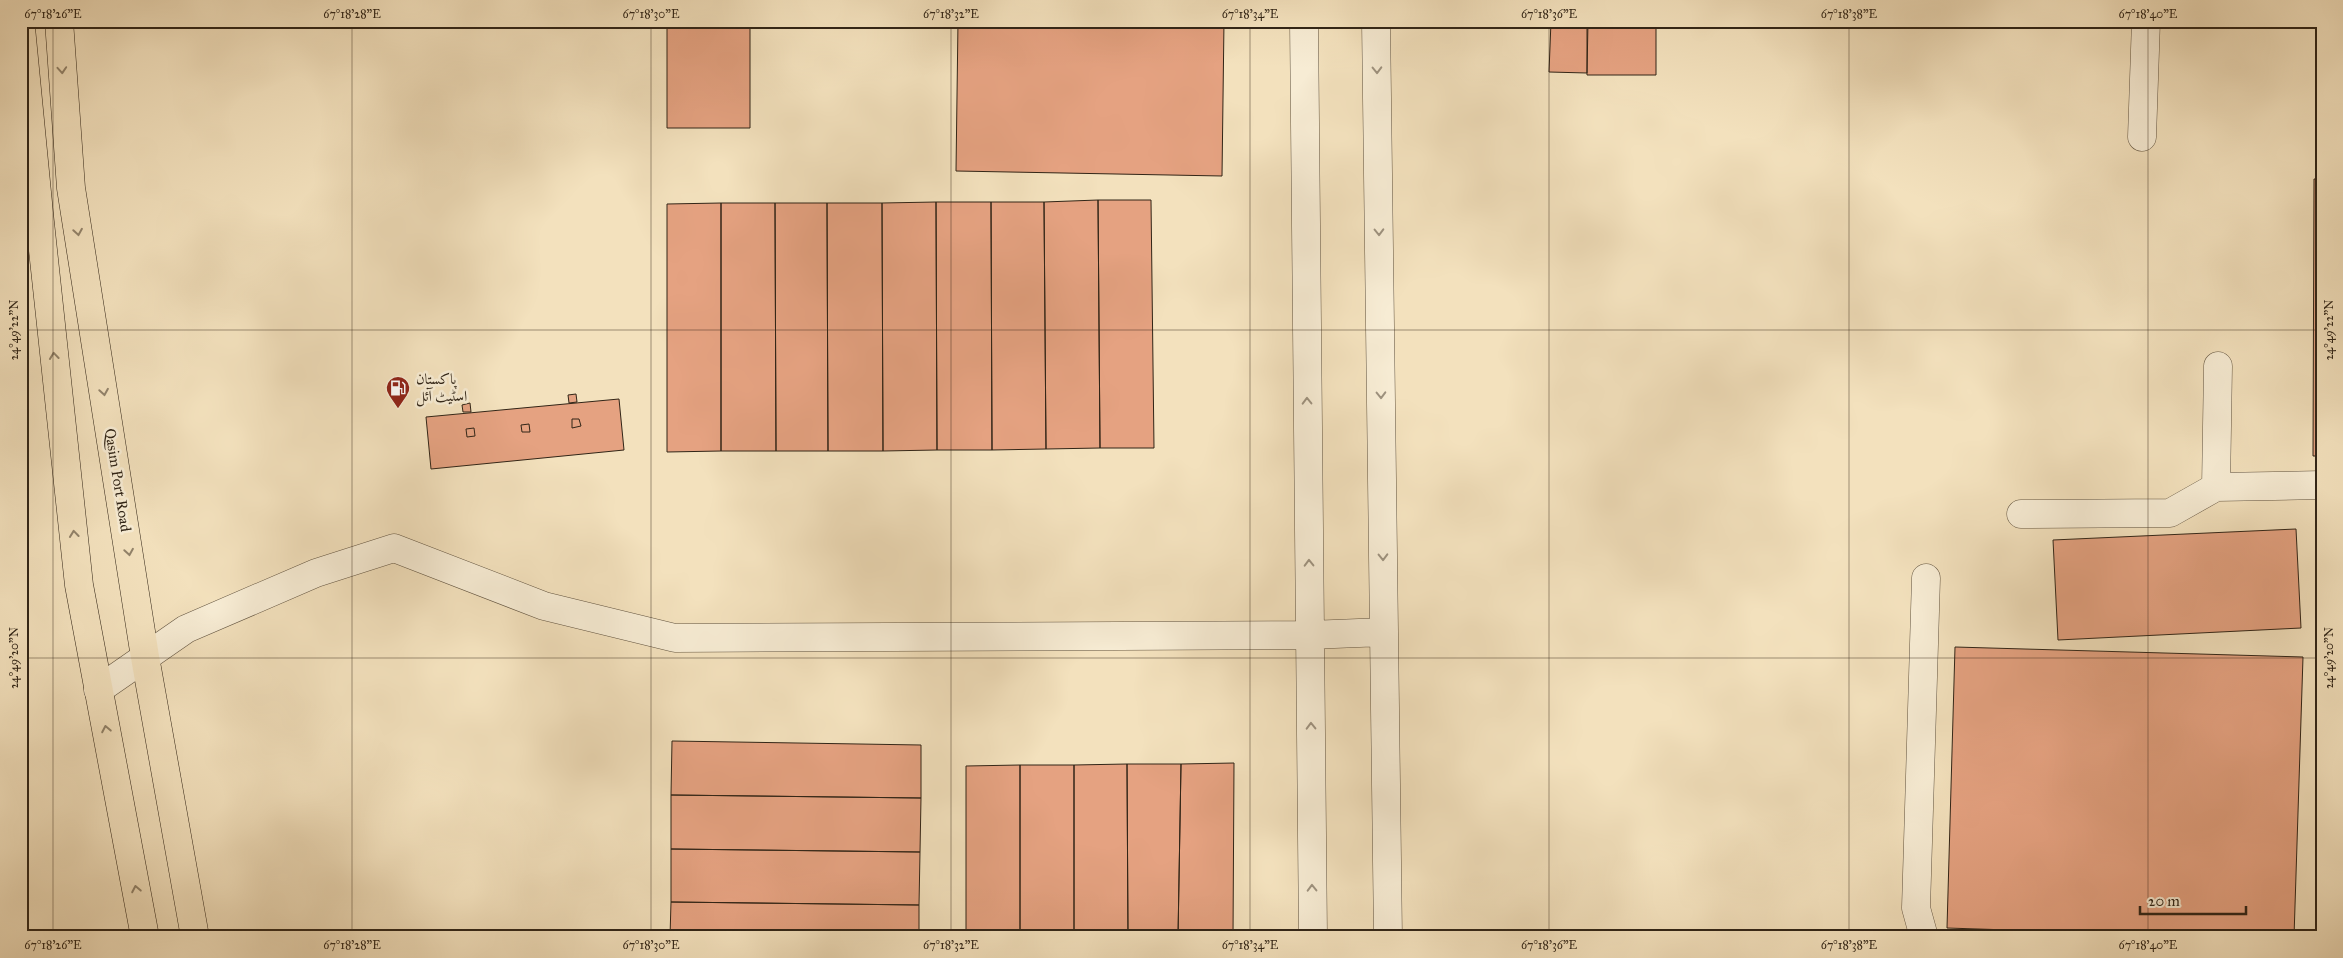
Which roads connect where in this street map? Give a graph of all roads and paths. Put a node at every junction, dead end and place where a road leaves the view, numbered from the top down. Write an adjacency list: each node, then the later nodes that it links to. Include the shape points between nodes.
1 (59, 21): 14 (main road, Qasim Port Road, one-way to 14, via 71,188)
2 (1304, 21): 13 (lane, one-way to 2)
3 (1376, 21): 12 (lane, one-way to 12)
4 (2146, 21): 6 (lane)
5 (21, 28): 15 (main road, one-way to 5, via 79,585)
6 (2142, 137)
7 (2218, 366): 9 (lane)
8 (2322, 485): 9 (lane)
9 (2216, 487): 10 (lane, via 2170,513)
10 (2021, 514)
11 (1926, 578): 20 (lane, via 1916,908)
12 (1384, 632): 13 (lane); 19 (lane)
13 (1310, 635): 14 (lane, via 675,638 544,606 394,548 316,574 186,629); 18 (lane, one-way to 13)
14 (145, 657): 15 (lane); 17 (main road, Qasim Port Road)
15 (98, 690): 16 (main road, one-way to 15)
16 (145, 937)
17 (195, 937)
18 (1313, 937)
19 (1388, 937)
20 (1924, 937)

